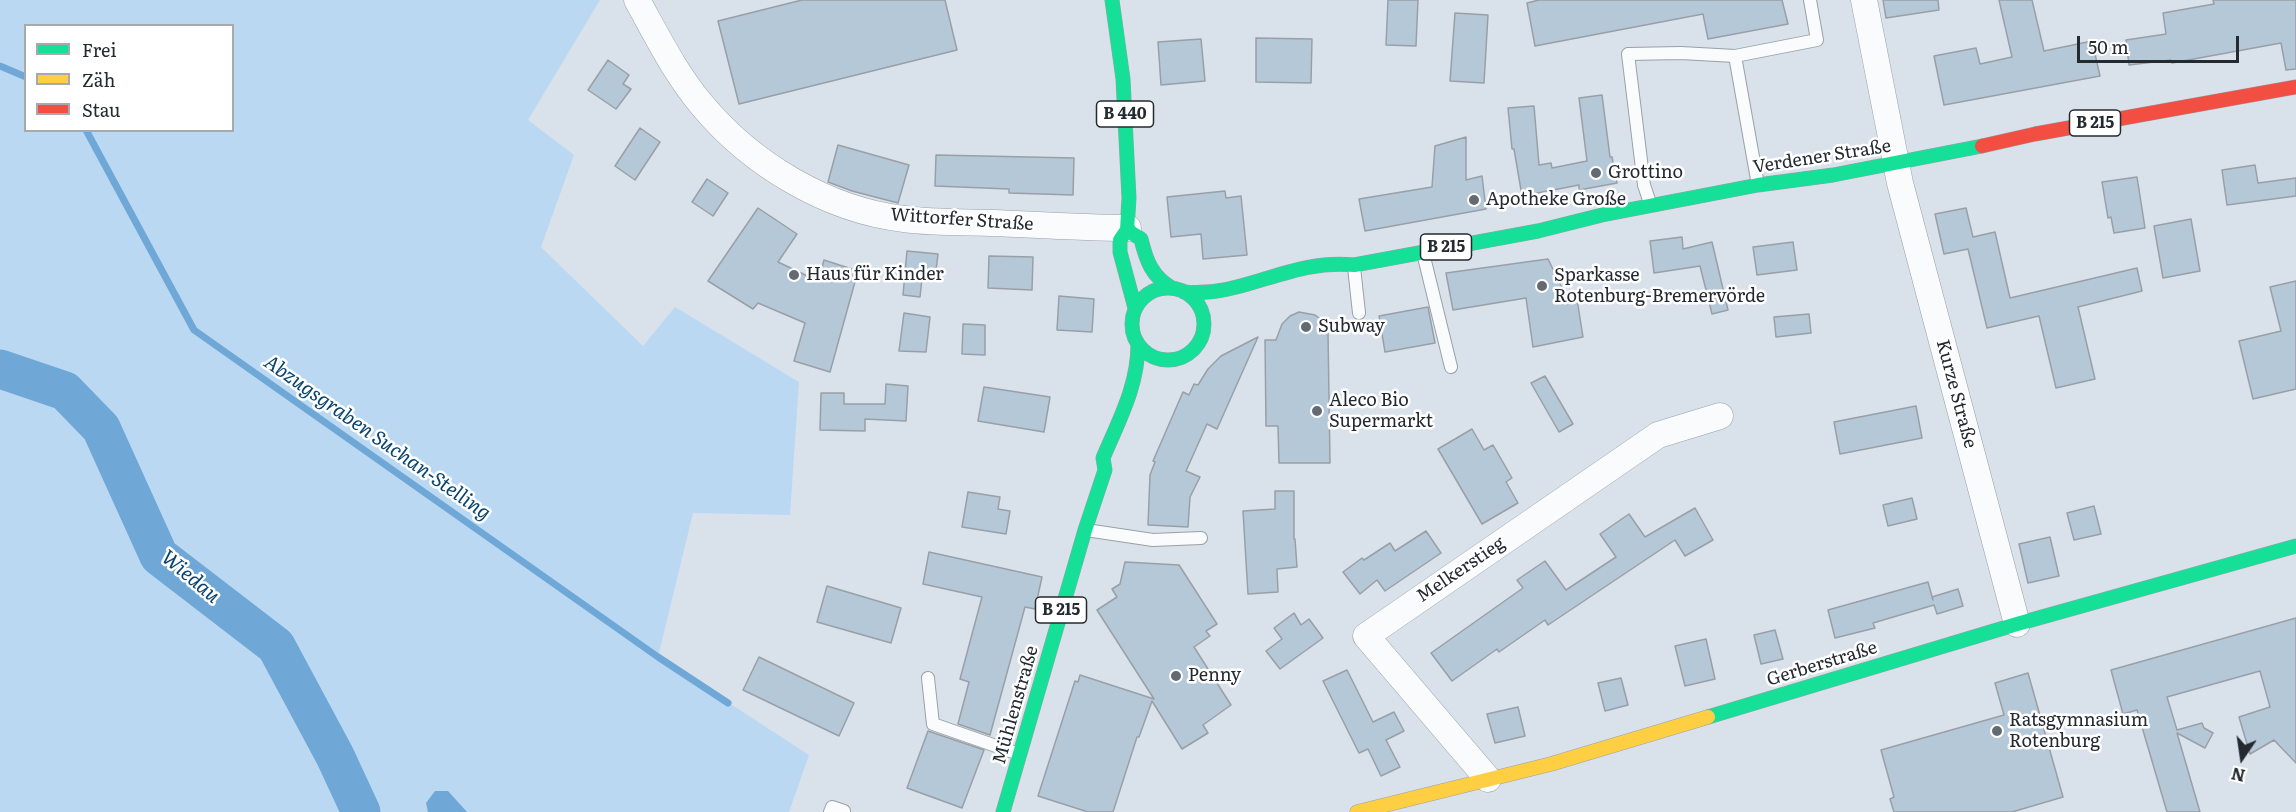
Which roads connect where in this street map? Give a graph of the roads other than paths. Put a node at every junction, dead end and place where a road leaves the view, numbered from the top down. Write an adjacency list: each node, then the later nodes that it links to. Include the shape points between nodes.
1 (637, 0): 10 (street, Wittorfer Straße, via 674,66 702,105 758,158 823,196 859,210 904,219)
2 (1112, 0): 10 (main road, B 440, via 1123,79)
3 (1810, 0): 5 (lane, via 1817,40)
4 (1864, 0): 7 (street, Kurze Straße)
5 (1735, 56): 8 (lane); 9 (lane, via 1628,54 1644,185)
6 (2296, 87): 7 (main road, Verdener Straße / B 215)
7 (1895, 163): 8 (main road, Verdener Straße / B 215); 27 (street, Kurze Straße)
8 (1758, 185): 9 (main road, Verdener Straße / B 215)
9 (1651, 206): 11 (main road, Verdener Straße / B 215)
10 (1128, 228): 14 (main road, via 1141,239 1153,274 1163,284); 15 (main road, B 440, via 1120,240 1120,252)
11 (1422, 252): 12 (main road, Verdener Straße / B 215); 21 (lane)
12 (1354, 265): 13 (main road, Verdener Straße / B 215, via 1340,276); 14 (main road, Verdener Straße / B 215, via 1334,262 1314,266 1210,294); 16 (lane)
13 (1326, 279)
14 (1178, 290): 15 (main road, via 1163,288 1151,292); 18 (main road, via 1192,297 1201,309)
15 (1135, 308): 19 (main road, via 1132,329)
16 (1359, 313)
17 (1219, 318): 18 (main road)
18 (1202, 333): 20 (main road, via 1193,350)
19 (1138, 344): 20 (main road, via 1155,358); 24 (main road, Mühlenstraße / B 215, via 1135,381 1103,458 1110,467)
20 (1180, 358): 22 (main road)
21 (1451, 367)
22 (1161, 375)
23 (1720, 416): 30 (street, Melkerstieg, via 1658,435 1366,636)
24 (1085, 530): 25 (lane, via 1153,540); 29 (main road, Mühlenstraße / B 215)
25 (1200, 538)
26 (2296, 546): 27 (main road, Gerberstraße)
27 (2016, 624): 30 (main road, Gerberstraße, via 1562,761)
28 (928, 678): 29 (lane, via 933,724)
29 (1021, 754): 33 (main road, Mühlenstraße / B 215)
30 (1488, 779): 34 (main road, Gerberstraße)
31 (844, 811): 32 (lane, via 832,807)
32 (830, 812)
33 (1003, 812)
34 (1358, 812)

